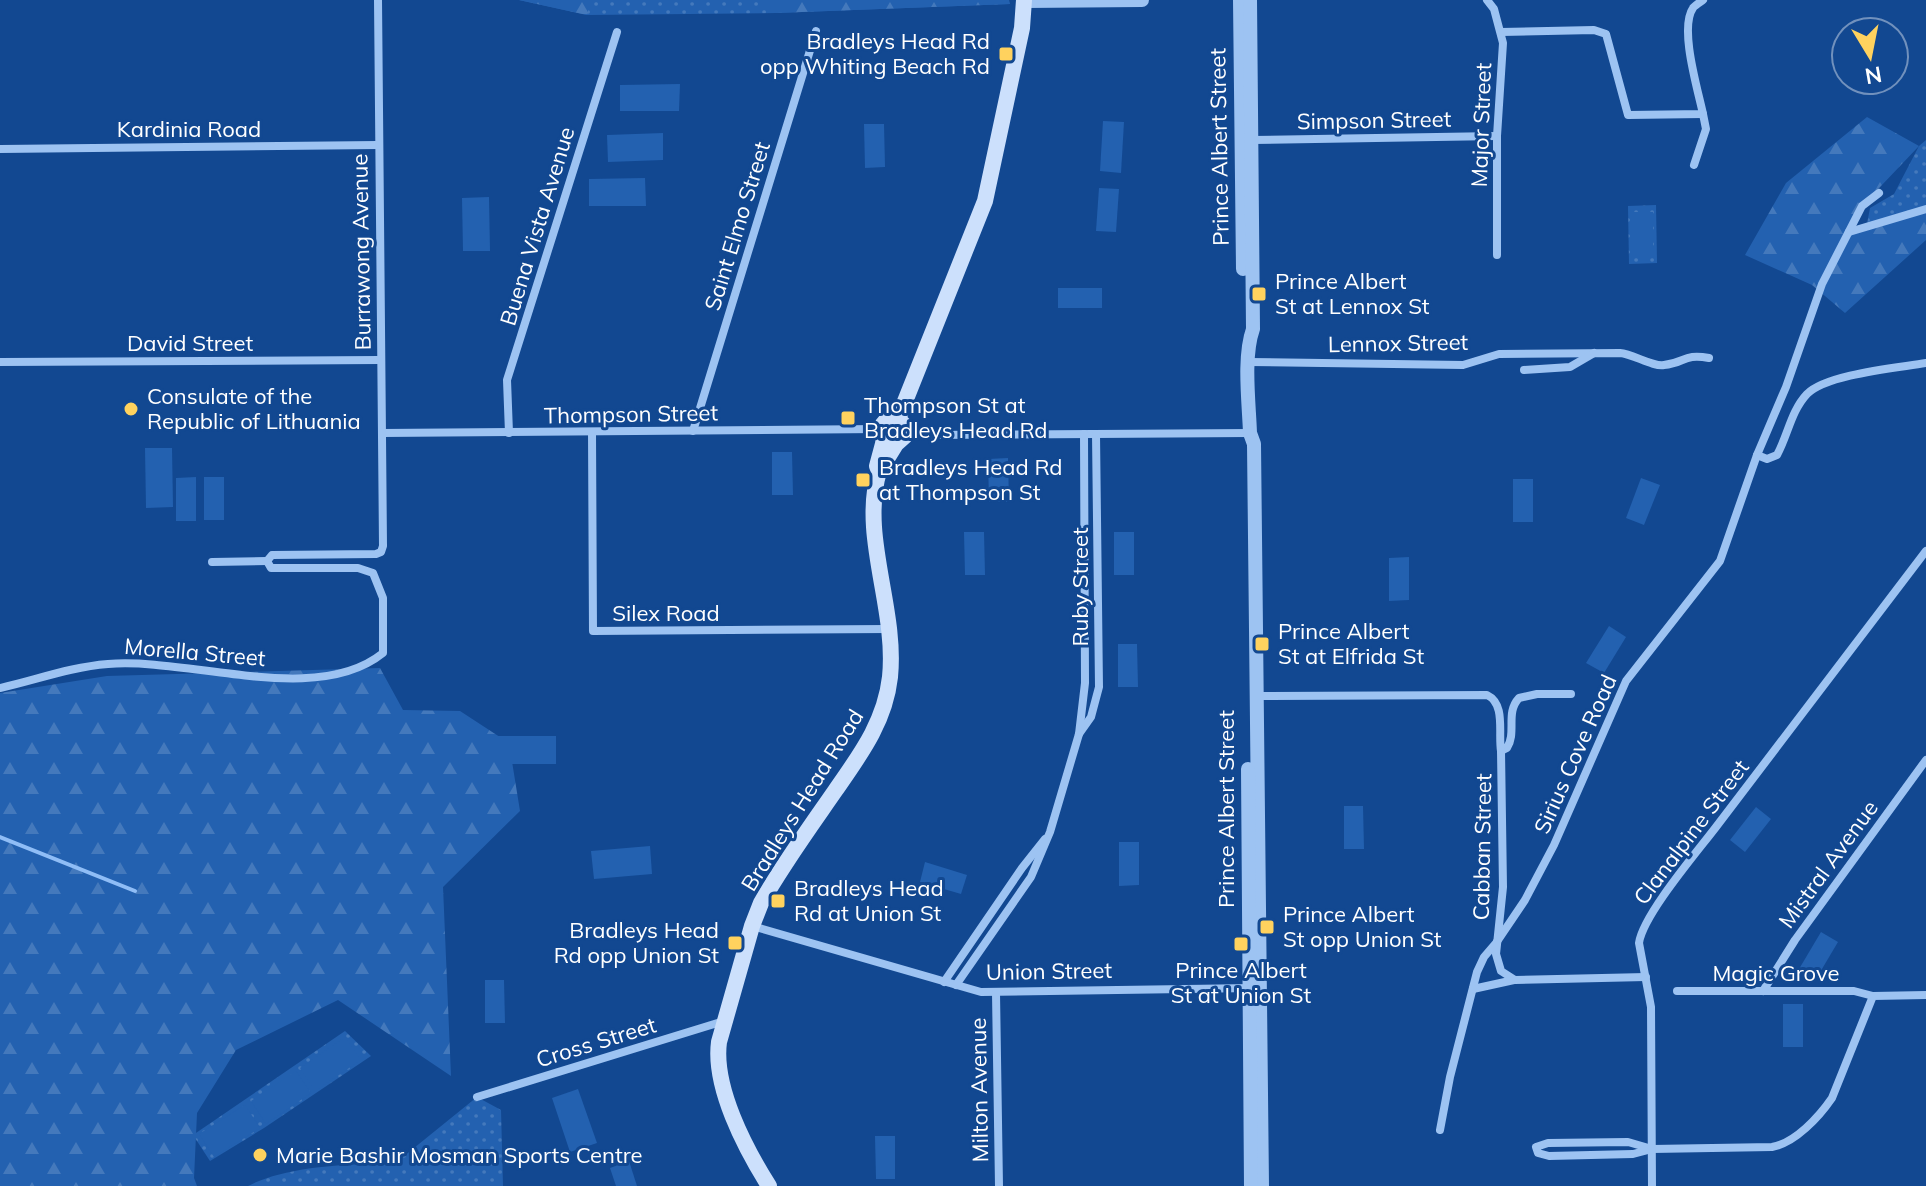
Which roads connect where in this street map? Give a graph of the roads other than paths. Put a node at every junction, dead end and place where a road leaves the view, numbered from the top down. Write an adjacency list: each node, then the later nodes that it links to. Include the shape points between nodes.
1 (378, 0): 14 (street, Burrawong Avenue)
2 (1024, 0): 3 (street); 31 (main road, Bradleys Head Road, via 985,201)
3 (1142, 0)
4 (1240, 0): 21 (street, Prince Albert Street, via 1244,328)
5 (1250, 0): 13 (street, Prince Albert Street)
6 (1487, 0): 10 (street, Major Street)
7 (1703, 0): 11 (street, via 1693,7 1688,22)
8 (816, 31): 29 (street, Saint Elmo Street)
9 (617, 32): 33 (street, Buena Vista Avenue, via 507,380)
10 (1501, 32): 11 (street, via 1606,34 1628,115); 12 (street, Major Street)
11 (1703, 114): 16 (street, via 1706,129)
12 (1497, 136): 13 (street, Simpson Street); 20 (street, Major Street)
13 (1252, 140): 21 (street, Prince Albert Street)
14 (378, 145): 15 (street, Kardinia Road); 24 (street, Burrawong Avenue)
15 (0, 149)
16 (1694, 165)
17 (1879, 193): 19 (street, Sirius Cove Road, via 1862,206)
18 (1926, 209): 19 (street)
19 (1849, 232): 37 (street, Sirius Cove Road, via 1822,284)
20 (1497, 255)
21 (1249, 341): 26 (street, Prince Albert Street)
22 (1595, 353): 23 (street, Lennox Street, via 1634,354 1665,366 1693,354); 26 (street, Lennox Street, via 1499,354 1463,365); 28 (street, Lennox Street, via 1570,367)
23 (1709, 358)
24 (380, 360): 25 (street, David Street); 32 (street, Burrawong Avenue)
25 (0, 362)
26 (1249, 362): 34 (street, Prince Albert Street)
27 (1926, 363): 37 (street, via 1838,378 1808,392 1777,455)
28 (1524, 370)
29 (693, 431): 30 (street, Thompson Street); 31 (street, Thompson Street)
30 (592, 432): 33 (street, Thompson Street); 41 (street, Silex Road, via 593,631)
31 (893, 432): 35 (street, Thompson Street); 41 (main road, Bradleys Head Road, via 872,507)
32 (382, 433): 33 (street, Thompson Street); 39 (street, Burrawong Avenue, via 381,552 272,555)
33 (509, 433)
34 (1250, 433): 36 (street, Thompson Street); 44 (street, Prince Albert Street); 55 (street, Prince Albert Street, via 1245,445)
35 (1084, 434): 36 (street, Thompson Street); 45 (street, Ruby Street, via 1085,683)
36 (1096, 434): 45 (street, Ruby Street, via 1099,687 1091,717)
37 (1757, 455): 50 (street, Sirius Cove Road, via 1720,561 1626,681 1554,845)
38 (1926, 551): 51 (street, Clanalpine Street, via 1649,919 1639,943)
39 (267, 561): 40 (street); 42 (street, Morella Street, via 271,568 358,568 373,573 383,598 383,653 369,664 328,677 109,663)
40 (212, 562)
41 (890, 629): 49 (main road, Bradleys Head Road, via 890,676 878,725 768,890)
42 (0, 688)
43 (1571, 694): 46 (street, via 1519,698 1511,711 1512,740)
44 (1256, 696): 46 (street, Cabban Street, via 1487,695 1499,708); 55 (street, Prince Albert Street)
45 (1079, 734): 48 (street, Ruby Street)
46 (1501, 751): 50 (street, Cabban Street, via 1503,887)
47 (1926, 760): 58 (street, Mistral Avenue)
48 (1050, 832): 53 (street, Ruby Street); 54 (street, Ruby Street, via 1031,877)
49 (752, 926): 53 (street, Union Street); 62 (main road, Bradleys Head Road)
50 (1496, 943): 52 (street, via 1497,964); 56 (street, Sirius Cove Road, via 1484,957)
51 (1646, 977): 52 (street); 65 (street, Clanalpine Street)
52 (1515, 980): 56 (street)
53 (944, 982): 54 (street, Union Street)
54 (956, 985): 59 (street, Union Street)
55 (1254, 988): 59 (street, Union Street); 68 (street, Prince Albert Street); 69 (street, Prince Albert Street)
56 (1473, 989): 64 (street, Sirius Cove Road)
57 (1677, 991): 58 (street, Magic Grove)
58 (1763, 991): 61 (street, Magic Grove, via 1854,991)
59 (996, 993): 67 (street, Milton Avenue)
60 (1926, 995): 61 (street, Magic Grove)
61 (1873, 996): 65 (street, via 1832,1098 1790,1140 1772,1147)
62 (724, 1021): 63 (street, Cross Street); 66 (main road, Bradleys Head Road, via 718,1058 723,1093)
63 (477, 1097)
64 (1440, 1130)
65 (1652, 1149): 65 (street, via 1549,1156 1536,1147 1628,1142); 70 (street, Clanalpine Street)
66 (769, 1186)
67 (999, 1186)
68 (1251, 1186)
69 (1262, 1186)
70 (1652, 1186)

